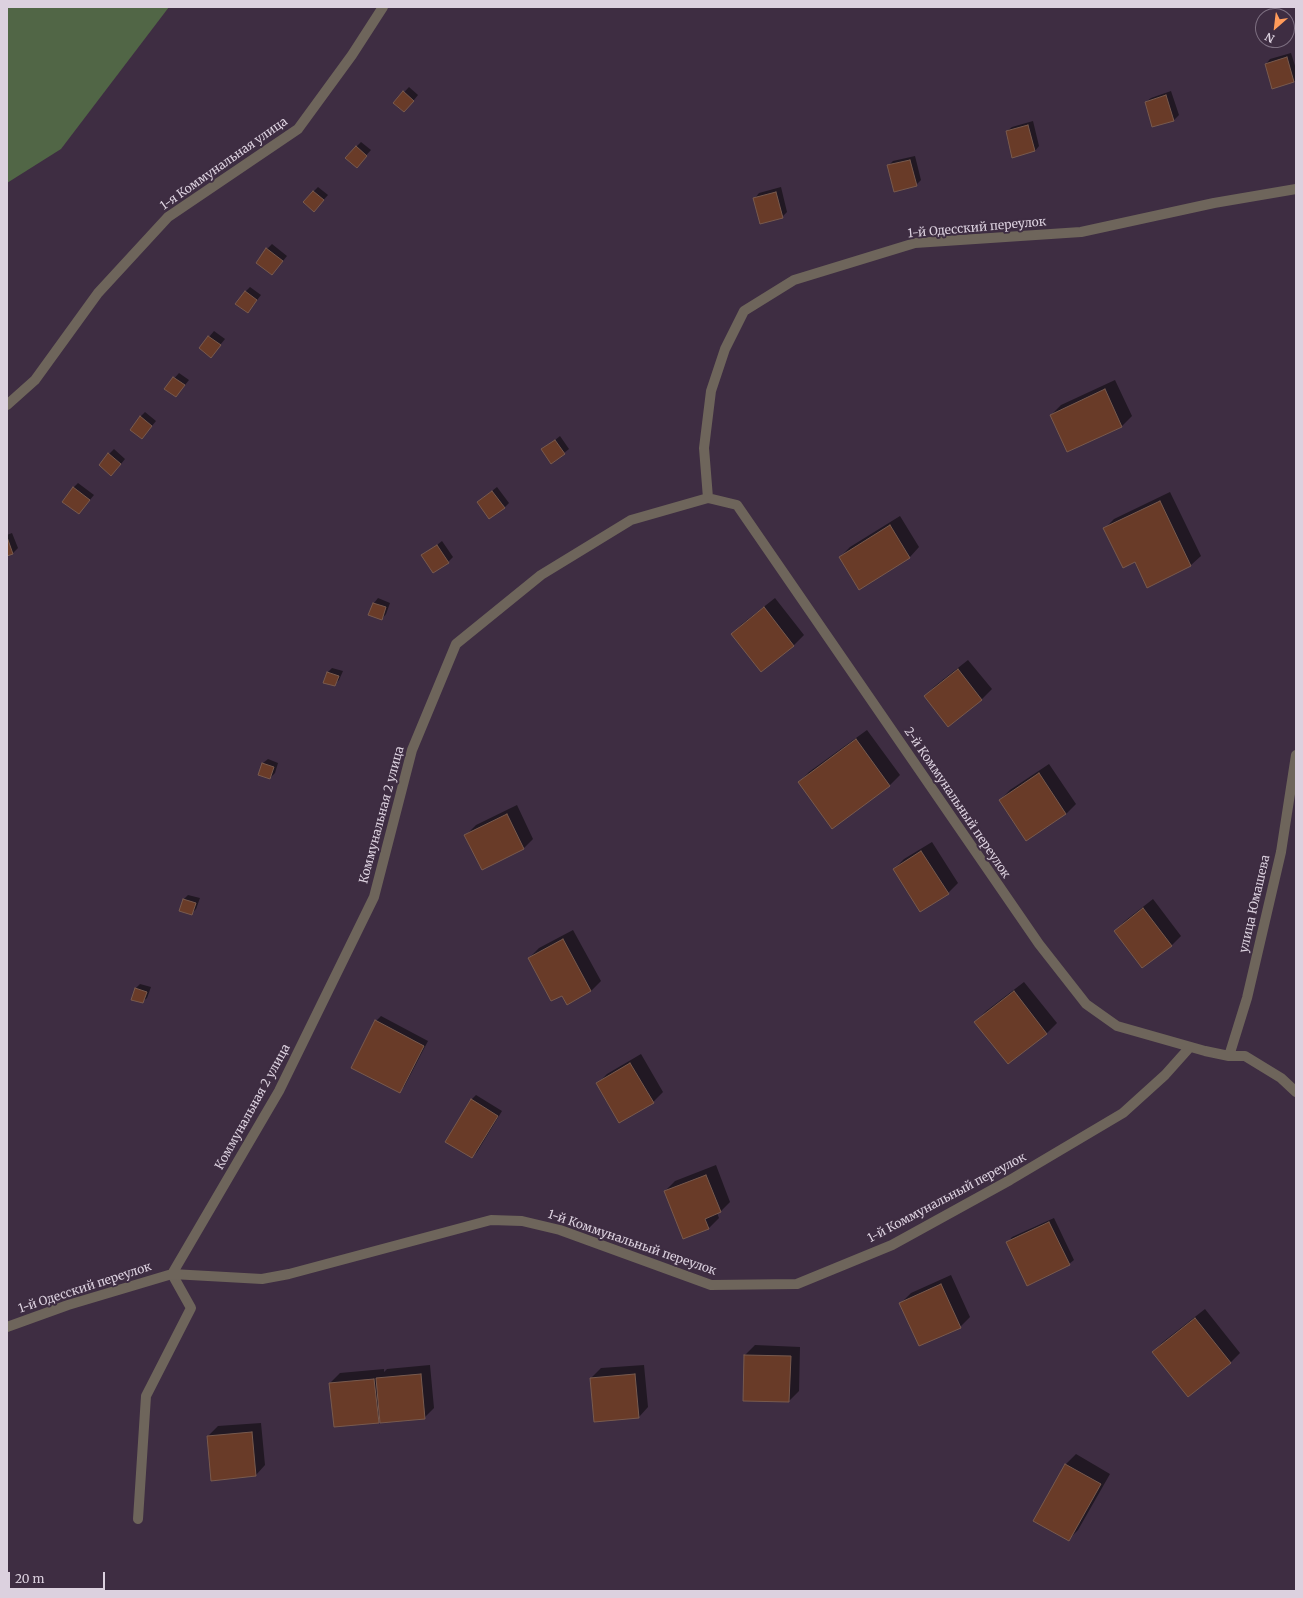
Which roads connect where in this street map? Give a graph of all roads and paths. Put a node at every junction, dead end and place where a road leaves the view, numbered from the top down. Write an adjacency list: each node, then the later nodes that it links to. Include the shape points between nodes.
1 (383, 7): 3 (street, 1-я Коммунальная улица, via 352,55 298,129 168,217 98,293 35,380)
2 (1296, 189): 4 (street, 1-й Одесский переулок, via 1214,203 1081,232 915,243 794,280 744,311 725,349 711,391 704,448)
3 (7, 405)
4 (708, 498): 6 (street, 2-й Коммунальный переулок, via 737,506 1039,944 1086,1004 1117,1026); 9 (street, Коммунальная 2 улица, via 631,520 541,574 456,644 412,750 374,896 279,1091)
5 (1296, 755): 7 (street, улица Юмашева, via 1279,859 1247,998)
6 (1190, 1047): 7 (street, 2-й Коммунальный переулок); 9 (street, 1-й Коммунальный переулок, via 1165,1075 1123,1113 1010,1180 892,1245 797,1284 711,1285 560,1230 522,1221 491,1220 262,1279)
7 (1229, 1056): 8 (street, via 1245,1056 1281,1078)
8 (1296, 1092)
9 (172, 1274): 10 (street, 1-й Одесский переулок, via 68,1305); 11 (street, via 191,1308 146,1396)
10 (7, 1327)
11 (138, 1519)

